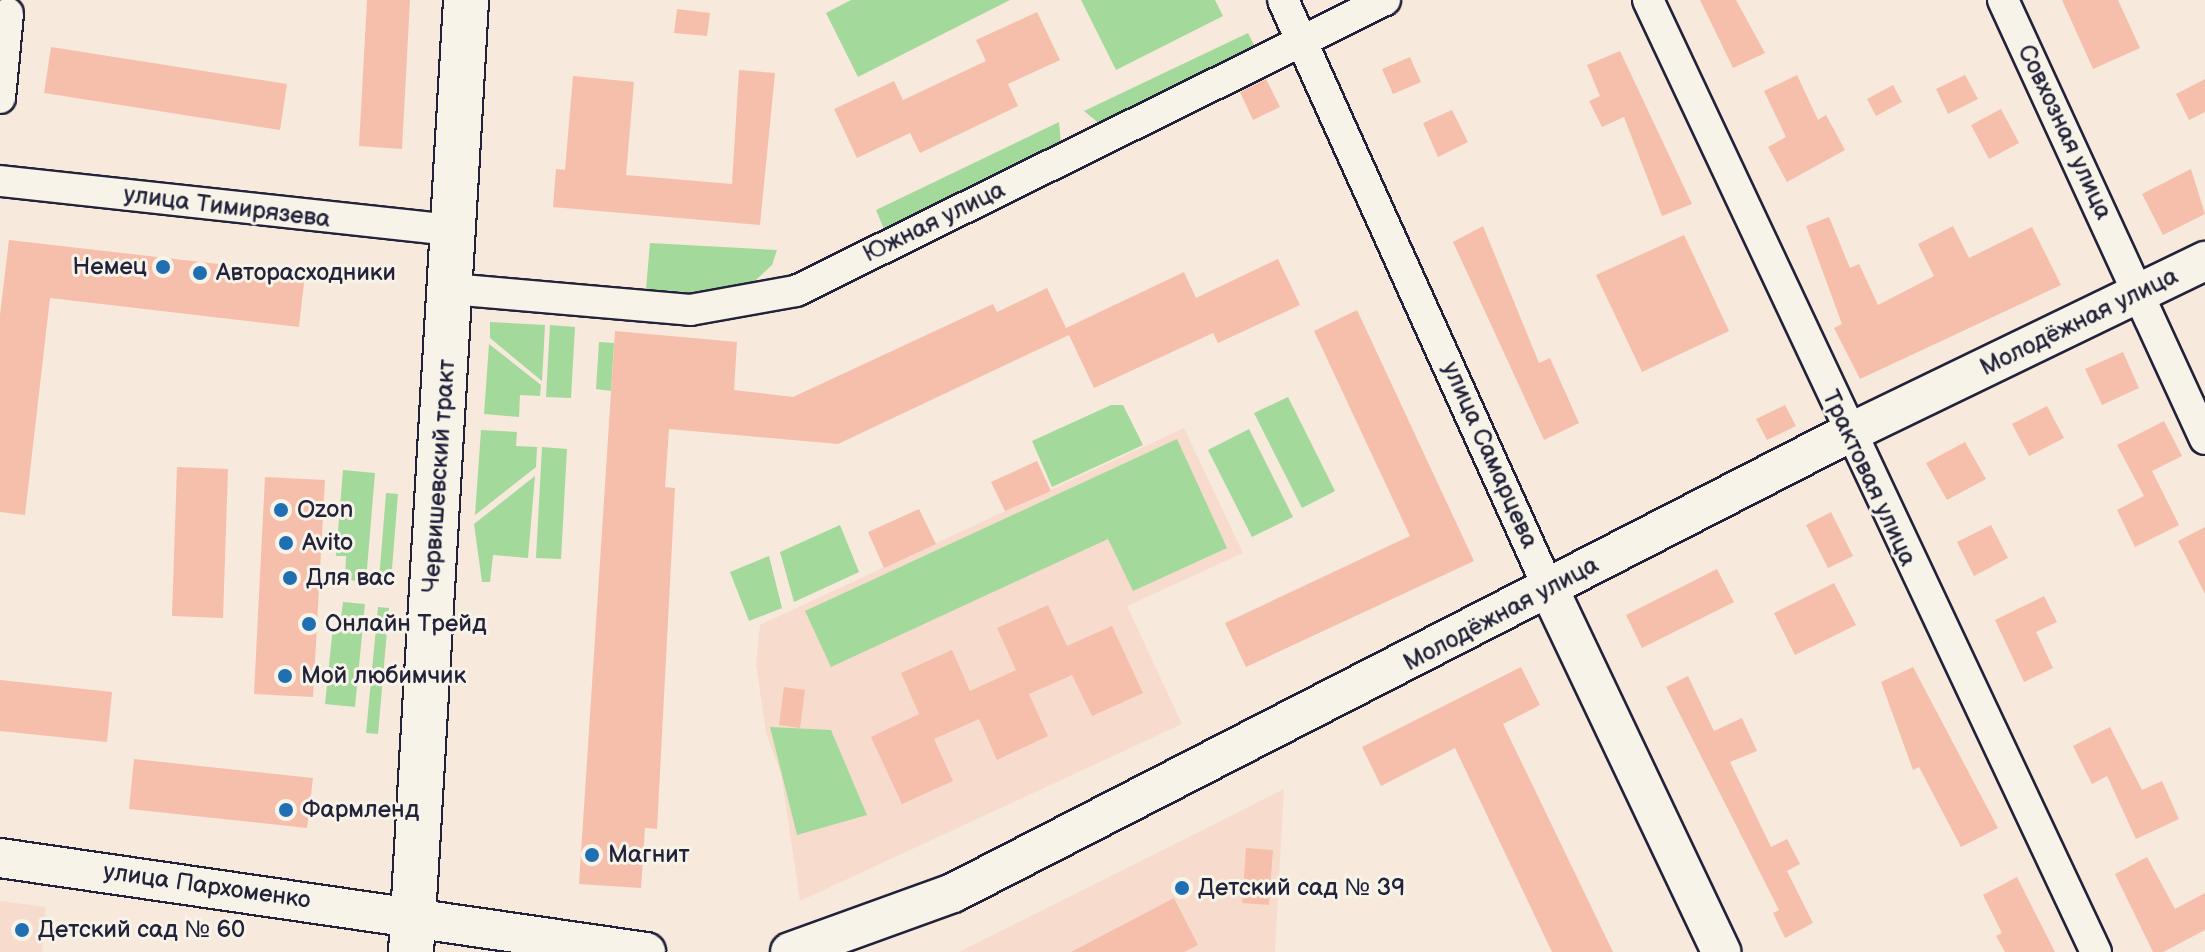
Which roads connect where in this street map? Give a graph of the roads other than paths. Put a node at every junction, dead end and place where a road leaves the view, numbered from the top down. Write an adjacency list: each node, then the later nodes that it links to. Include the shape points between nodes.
1 (466, 0): 10 (main road, Червишевский тракт)
2 (1283, 0): 7 (street, улица Самарцева)
3 (1385, 0): 7 (street, Южная улица)
4 (1648, 0): 14 (street, Трактовая улица)
5 (2003, 0): 13 (street, Совхозная улица, via 2099,196)
6 (8, 13): 8 (street)
7 (1303, 39): 12 (street, Южная улица, via 796,291 690,310); 16 (street, улица Самарцева)
8 (0, 98)
9 (0, 181): 10 (street, улица Тимирязева)
10 (454, 230): 12 (main road, Червишевский тракт)
11 (2205, 261): 13 (street, Молодёжная улица)
12 (451, 289): 18 (main road, Червишевский тракт)
13 (2134, 296): 14 (street, Молодёжная улица); 15 (street, Совхозная улица)
14 (1847, 434): 16 (street, Молодёжная улица); 22 (street, Трактовая улица)
15 (2205, 439)
16 (1549, 589): 20 (street, Молодёжная улица, via 953,893); 21 (street, улица Самарцева)
17 (0, 858): 18 (street, улица Пархоменко)
18 (412, 935): 19 (street)
19 (646, 952)
20 (790, 952)
21 (1721, 952)
22 (2096, 952)

